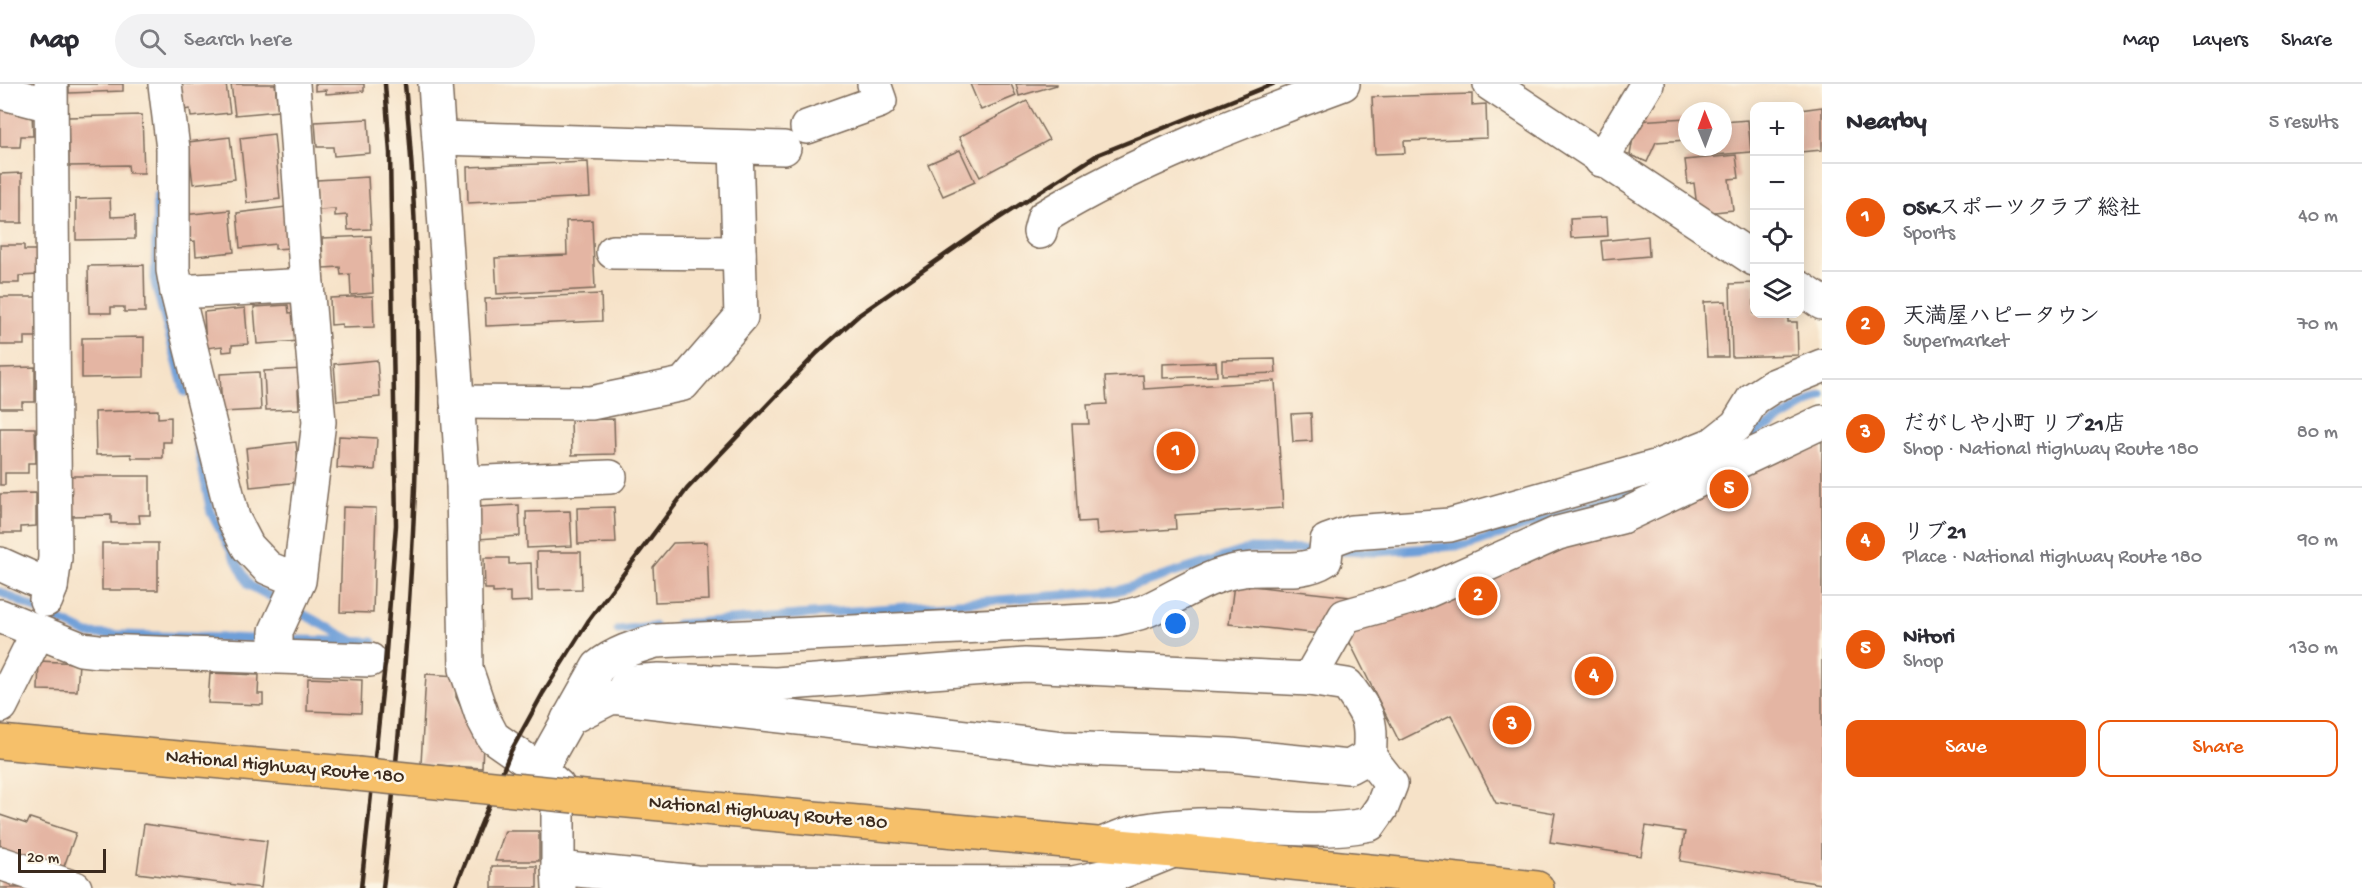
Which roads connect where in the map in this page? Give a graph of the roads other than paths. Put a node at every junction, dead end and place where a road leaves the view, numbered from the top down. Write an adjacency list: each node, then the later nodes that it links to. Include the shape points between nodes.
1 (293, 84): 17 (street)
2 (435, 84): 10 (street)
3 (874, 84): 11 (street, via 880,101 796,137)
4 (1343, 84): 13 (street, via 1179,147 1086,192 1044,217)
5 (1490, 84): 12 (street)
6 (1647, 84): 12 (street)
7 (0, 93): 9 (street)
8 (158, 93): 19 (street, via 173,149 173,270)
9 (50, 95): 26 (street, via 55,558 49,594)
10 (439, 138): 11 (street); 22 (street)
11 (736, 147): 15 (street)
12 (1601, 160): 16 (street)
13 (1040, 232)
14 (613, 252): 15 (street)
15 (739, 253): 22 (street, via 741,318 683,384 591,403)
16 (1750, 256)
17 (307, 285): 19 (street); 28 (street, via 319,422)
18 (1804, 291): 20 (street)
19 (177, 292): 28 (street, via 232,518 248,546 268,568)
20 (1822, 303)
21 (1822, 366): 35 (street, via 1773,386 1753,399 1737,425 1713,444 1658,466 1450,525 1352,532 1299,568 1243,570 1217,576 1147,611 1109,620 656,641 631,648 598,667)
22 (457, 402): 25 (street)
23 (1822, 422): 31 (street, via 1621,517 1558,533 1416,596 1345,616)
24 (610, 477): 25 (street)
25 (463, 483): 39 (street, via 466,669 493,737)
26 (0, 564)
27 (0, 616): 29 (street)
28 (284, 621): 29 (street, via 98,651 81,649); 30 (street)
29 (38, 632): 34 (street)
30 (370, 660)
31 (1309, 679): 32 (street, via 1025,665); 38 (street, via 1347,685 1365,709 1372,730)
32 (831, 680): 33 (street, via 776,684 631,682); 36 (street, via 820,689 820,705)
33 (612, 697): 35 (street); 36 (street)
34 (2, 706)
35 (568, 719): 39 (street)
36 (839, 723): 38 (street, via 1063,748 1230,755 1348,767)
37 (0, 742): 40 (highway, National Highway Route 180, bridge)
38 (1369, 756): 41 (street, via 1391,783 1370,824 1301,829 1225,824 1137,831)
39 (540, 770): 44 (street, via 558,786)
40 (1057, 840): 41 (highway, National Highway Route 180); 45 (street)
41 (1102, 844): 42 (highway, National Highway Route 180)
42 (1173, 851): 45 (street, via 1116,874); 47 (highway, National Highway Route 180)
43 (0, 863): 46 (street)
44 (558, 878): 45 (street)
45 (1051, 884)
46 (75, 888)
47 (1537, 888)

